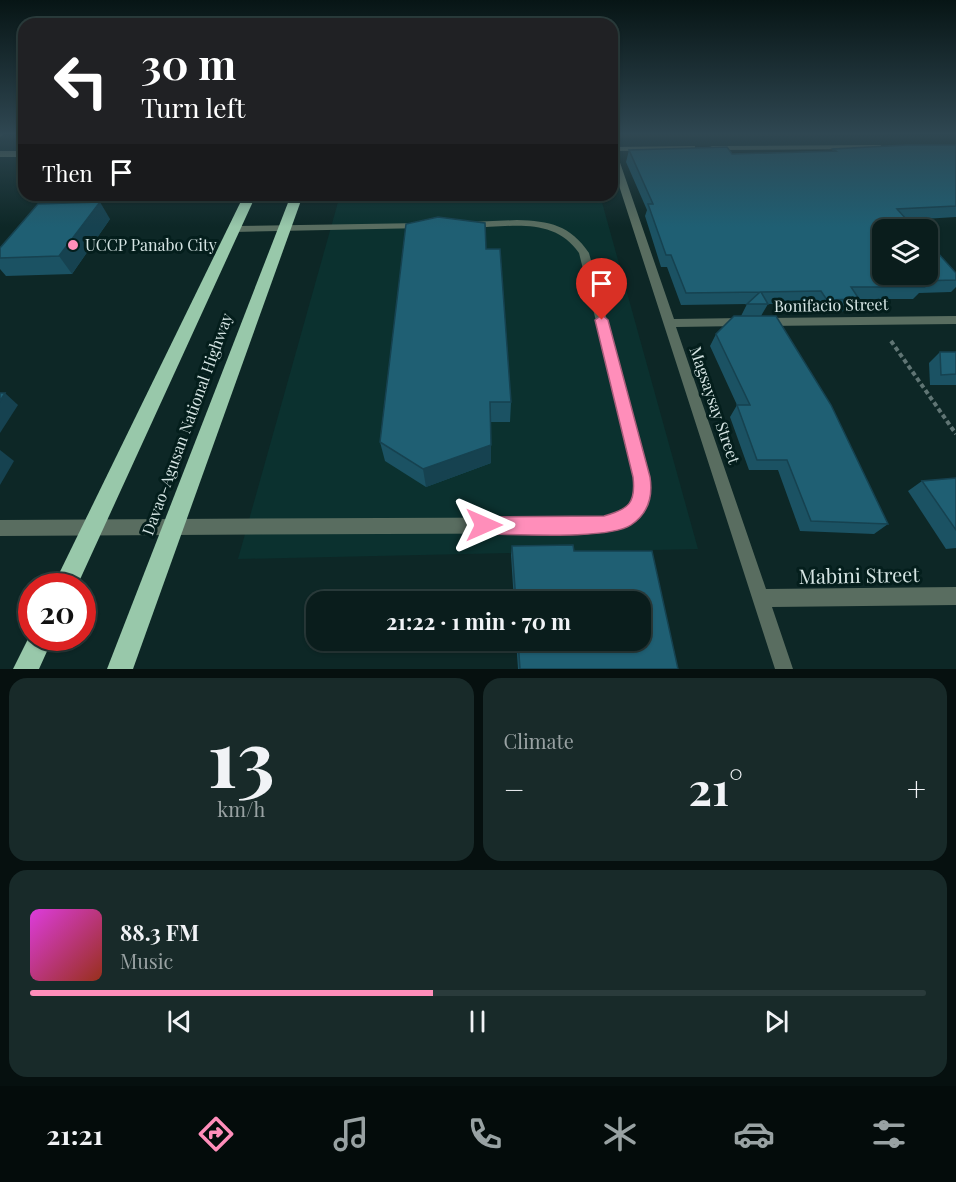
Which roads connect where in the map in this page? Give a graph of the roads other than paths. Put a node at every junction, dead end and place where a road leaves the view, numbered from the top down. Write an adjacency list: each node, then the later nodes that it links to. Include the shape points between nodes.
1 (618, 168): 9 (street, Magsaysay Street)
2 (247, 201): 7 (highway, Davao-Agusan National Highway)
3 (295, 201): 6 (highway, Davao-Agusan National Highway)
4 (458, 225): 11 (street, via 539,224 556,227 579,242 642,477 644,495 637,509 625,519 604,525)
5 (435, 226): 6 (street)
6 (284, 228): 7 (street); 11 (highway, Davao-Agusan National Highway)
7 (234, 229): 10 (highway, Davao-Agusan National Highway)
8 (956, 320): 9 (street, Bonifacio Street)
9 (670, 323): 15 (street, Magsaysay Street)
10 (93, 527): 11 (street); 12 (street); 13 (highway, Davao-Agusan National Highway)
11 (173, 527): 18 (highway, Davao-Agusan National Highway)
12 (0, 528)
13 (71, 573)
14 (956, 596): 15 (street, Mabini Street)
15 (762, 598): 19 (street, Magsaysay Street)
16 (35, 651): 17 (highway)
17 (26, 669)
18 (120, 669)
19 (784, 669)

